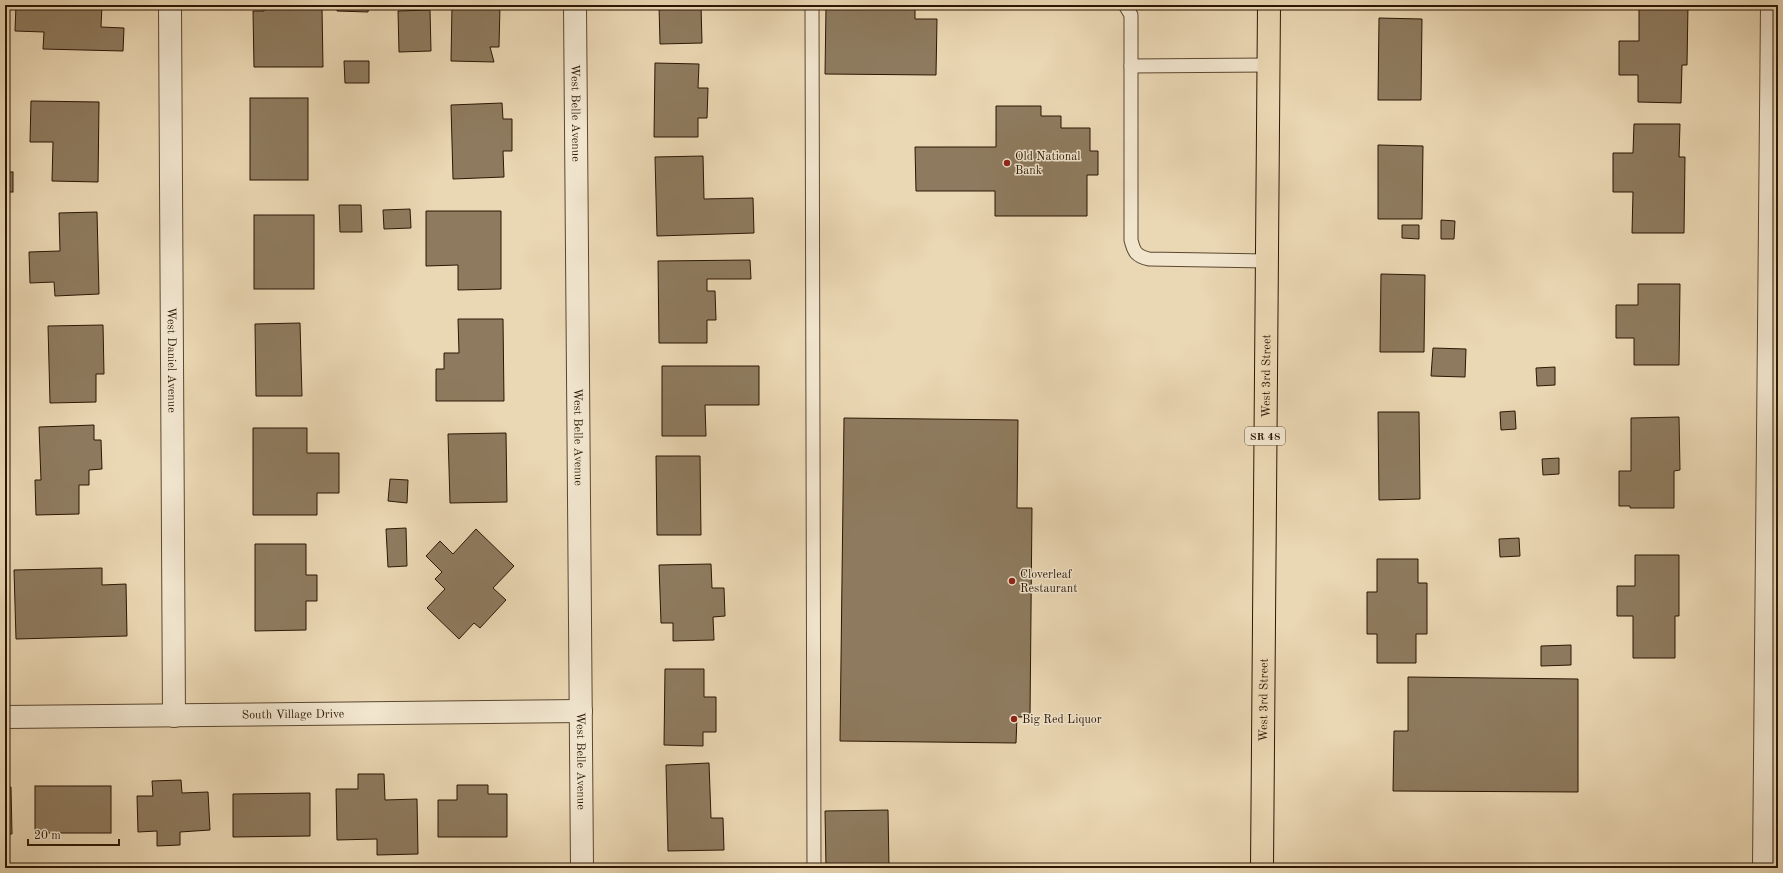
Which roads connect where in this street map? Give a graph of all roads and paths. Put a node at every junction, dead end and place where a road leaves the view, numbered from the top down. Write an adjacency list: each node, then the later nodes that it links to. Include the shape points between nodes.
1 (170, 5): 11 (street, West Daniel Avenue)
2 (575, 5): 10 (street, West Belle Avenue)
3 (812, 5): 14 (lane)
4 (1125, 5): 8 (lane, via 1131,16)
5 (1268, 5): 7 (main road, West 3rd Street / SR 48)
6 (1772, 5): 16 (street)
7 (1268, 65): 8 (lane); 9 (main road, West 3rd Street / SR 48)
8 (1131, 66): 9 (lane, via 1133,251 1148,259)
9 (1267, 261): 15 (main road, West 3rd Street / SR 48)
10 (580, 711): 11 (street, South Village Drive); 13 (street, West Belle Avenue)
11 (174, 716): 12 (street, South Village Drive)
12 (5, 717)
13 (582, 868)
14 (814, 868)
15 (1262, 868)
16 (1764, 868)

